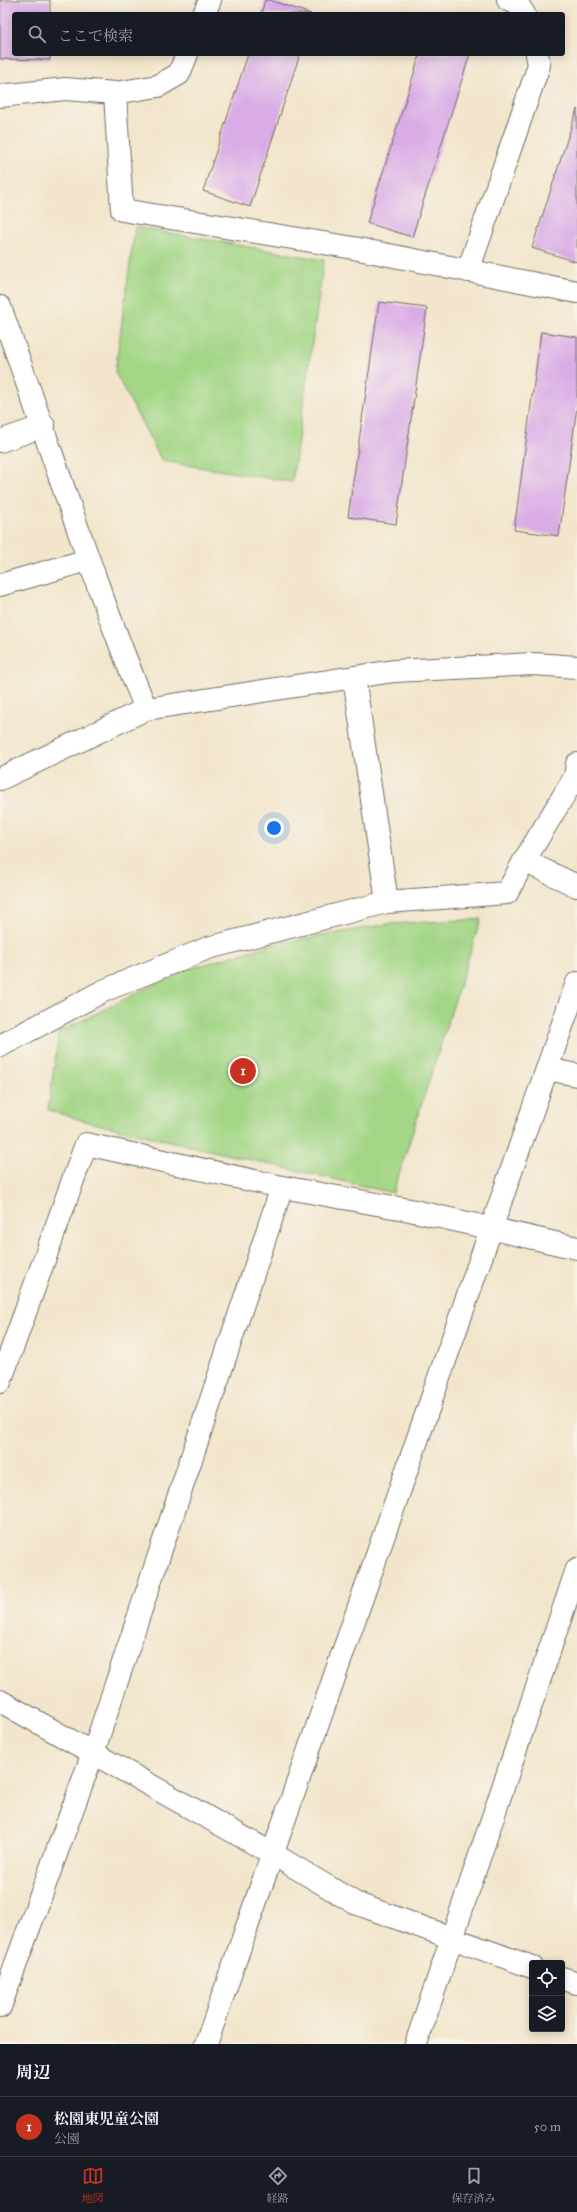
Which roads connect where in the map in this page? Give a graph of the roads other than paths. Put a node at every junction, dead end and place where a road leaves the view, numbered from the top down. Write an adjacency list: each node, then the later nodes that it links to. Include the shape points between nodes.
1 (210, 0): 3 (street)
2 (508, 0): 4 (street, via 517,3)
3 (205, 12)
4 (523, 12)
5 (186, 56): 7 (street, via 179,74 158,86)
6 (537, 56): 9 (street, via 539,65)
7 (115, 93): 8 (street, via 65,89); 9 (street, via 122,210 348,247)
8 (0, 96)
9 (468, 270): 10 (street)
10 (577, 292)
11 (0, 308): 12 (street)
12 (44, 426): 13 (street); 14 (street)
13 (0, 441)
14 (88, 560): 15 (street); 18 (street)
15 (0, 585)
16 (577, 667): 17 (street, via 534,664 394,671)
17 (354, 677): 18 (street); 23 (street)
18 (146, 709): 20 (street)
19 (577, 764): 21 (street, via 575,778)
20 (0, 778)
21 (524, 861): 22 (street); 23 (street, via 507,893)
22 (577, 886)
23 (387, 902): 25 (street, via 208,948 103,991)
24 (577, 983): 26 (street)
25 (0, 1046)
26 (547, 1069): 27 (street); 29 (street)
27 (577, 1075)
28 (282, 1187): 29 (street); 31 (street, via 86,1144); 34 (street)
29 (491, 1227): 30 (street); 35 (street)
30 (577, 1248)
31 (0, 1382)
32 (577, 1569): 36 (street)
33 (0, 1700): 34 (street)
34 (93, 1753): 35 (street); 40 (street)
35 (273, 1854): 36 (street, via 355,1903); 41 (street)
36 (452, 1938): 37 (street); 42 (street)
37 (529, 1966)
38 (565, 1979): 39 (street)
39 (577, 1983)
40 (0, 2007)
41 (206, 2044)
42 (416, 2044)

